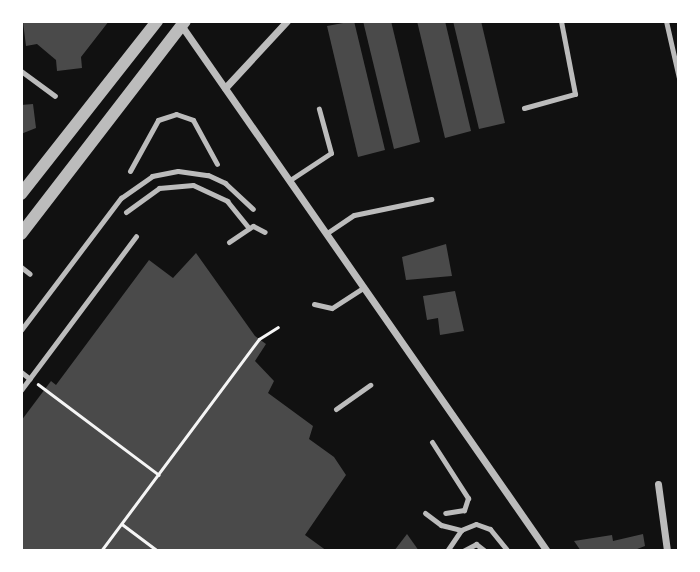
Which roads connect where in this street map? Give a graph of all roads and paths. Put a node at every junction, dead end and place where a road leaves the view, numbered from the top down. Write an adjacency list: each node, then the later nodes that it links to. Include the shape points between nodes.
1 (157, 21): 15 (street)
2 (287, 21): 8 (street)
3 (561, 21): 10 (lane, via 575,94)
4 (666, 21): 7 (lane)
5 (182, 23): 8 (street); 22 (street)
6 (21, 71): 9 (lane)
7 (679, 78)
8 (225, 88): 14 (street)
9 (55, 96)
10 (524, 108)
11 (319, 109): 14 (lane, via 331,153)
12 (217, 164): 13 (lane, via 193,120 176,114 158,120)
13 (130, 171)
14 (290, 180): 21 (street)
15 (21, 194)
16 (431, 199): 21 (lane, via 354,215)
17 (253, 209): 30 (lane, via 225,183 178,171 138,184 107,215)
18 (126, 212): 19 (lane, via 159,188 194,186 226,201)
19 (249, 228): 20 (lane, via 259,226); 24 (lane)
20 (265, 232)
21 (327, 233): 27 (street)
22 (21, 234)
23 (136, 236): 32 (lane)
24 (229, 242)
25 (21, 267): 26 (lane)
26 (30, 274)
27 (364, 287): 28 (lane, via 332,307); 49 (street)
28 (314, 304)
29 (278, 327): 37 (path, via 259,339)
30 (21, 330)
31 (21, 372): 32 (lane)
32 (30, 379): 34 (lane); 37 (path)
33 (370, 385): 35 (lane)
34 (21, 390)
35 (336, 409)
36 (432, 442): 40 (lane, via 468,498 458,514)
37 (159, 475): 41 (path)
38 (658, 484): 50 (street)
39 (425, 513): 42 (lane, via 441,525)
40 (445, 513)
41 (122, 524): 43 (path); 44 (path)
42 (461, 530): 45 (lane); 48 (lane, via 485,525)
43 (101, 551)
44 (158, 551)
45 (447, 551)
46 (463, 551): 47 (lane, via 476,544)
47 (485, 551)
48 (508, 551)
49 (547, 551)
50 (667, 551)

